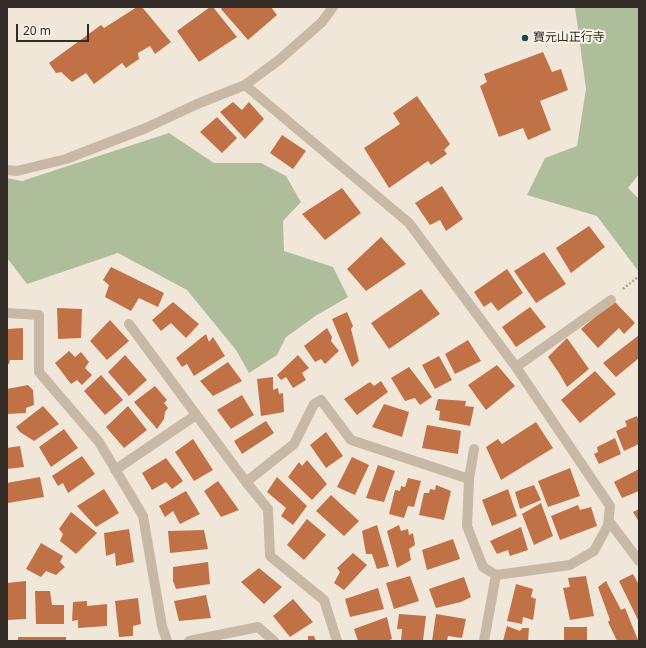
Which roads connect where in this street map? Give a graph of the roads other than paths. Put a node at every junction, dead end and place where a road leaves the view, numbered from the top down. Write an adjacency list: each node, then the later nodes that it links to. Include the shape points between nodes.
1 (334, 7): 2 (street, via 322,22 279,60)
2 (245, 85): 3 (street, via 66,159 17,172); 7 (street, via 409,223)
3 (7, 170)
4 (611, 300): 7 (street)
5 (7, 313): 10 (street, via 39,315 39,372 98,442)
6 (130, 324): 8 (street)
7 (516, 367): 13 (street, via 610,506)
8 (196, 415): 10 (street); 12 (street)
9 (474, 449): 11 (street)
10 (115, 470): 16 (street, via 143,516 162,626)
11 (470, 479): 12 (street, via 351,440 321,400 314,404 294,444); 15 (street, via 467,526 483,567)
12 (246, 482): 19 (street, via 268,509 270,556 324,600)
13 (609, 521): 14 (street); 15 (street, via 594,551 570,565)
14 (639, 561)
15 (496, 574): 20 (street)
16 (167, 641)
17 (189, 641): 18 (street, via 258,627)
18 (274, 641)
19 (337, 641)
20 (484, 641)

